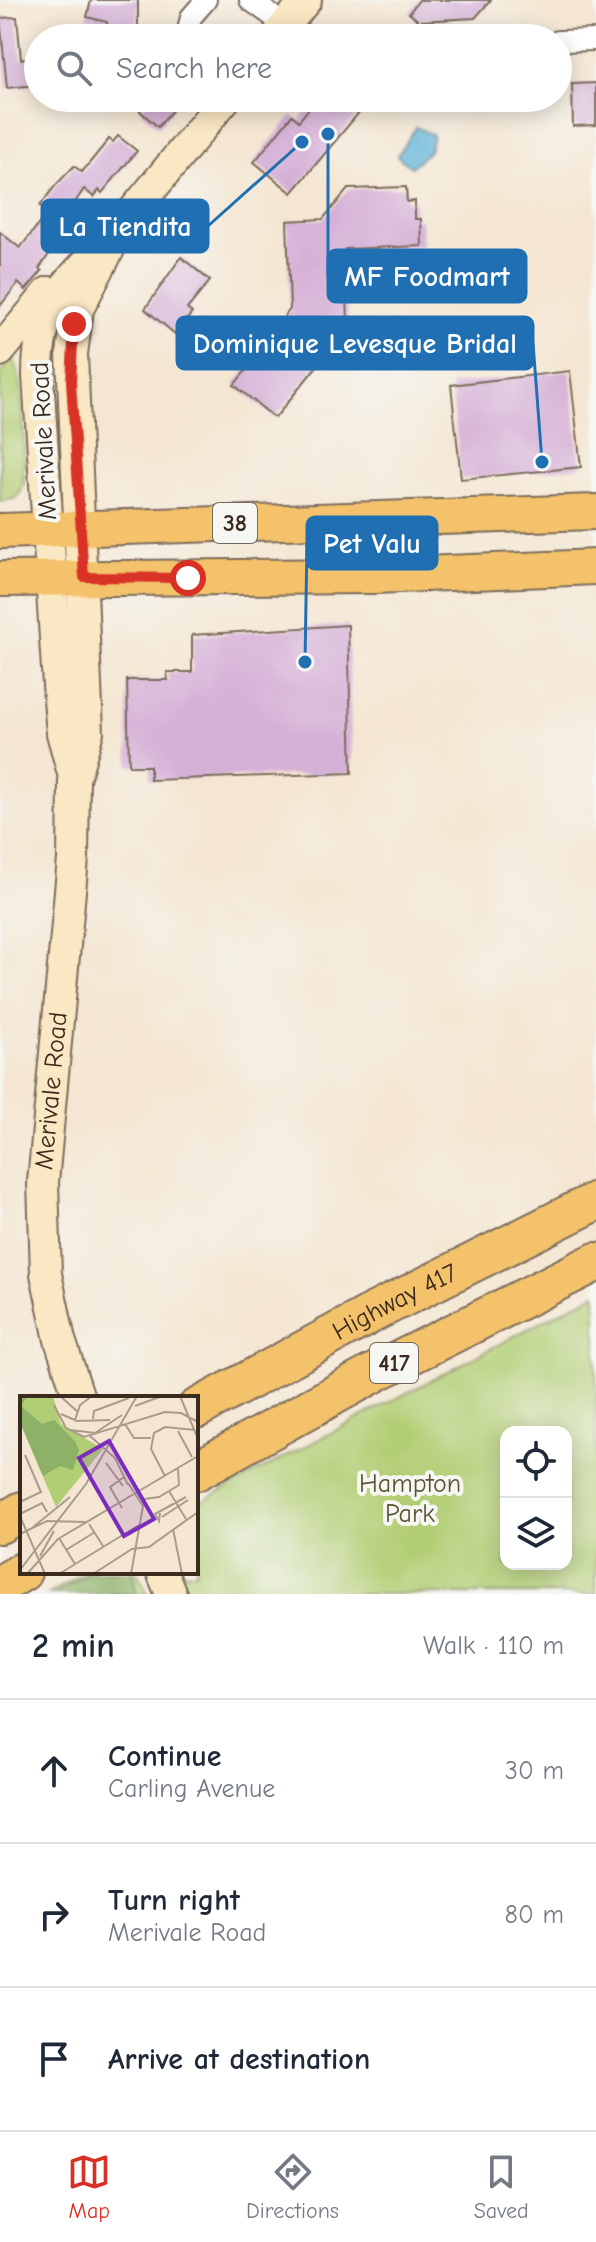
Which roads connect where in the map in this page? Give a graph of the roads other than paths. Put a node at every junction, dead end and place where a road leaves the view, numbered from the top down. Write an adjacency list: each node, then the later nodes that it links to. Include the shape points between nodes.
1 (206, 0): 4 (street)
2 (250, 0): 5 (street)
3 (306, 0): 6 (main road)
4 (189, 24)
5 (273, 24)
6 (286, 24)
7 (596, 40): 8 (street)
8 (572, 41)
9 (215, 112): 10 (main road, Merivale Road)
10 (121, 226): 11 (main road, Merivale Road); 14 (main road, Merivale Road, via 74,324)
11 (84, 261): 12 (main road, via 44,297); 14 (main road, Merivale Road, via 51,309 38,357)
12 (0, 351)
13 (596, 512): 14 (main road, 38)
14 (65, 529): 15 (main road, 38); 17 (main road, Merivale Road); 18 (main road, Merivale Road)
15 (0, 531)
16 (596, 567): 18 (main road, 38, via 374,576)
17 (50, 577): 18 (main road, 38); 19 (main road, 38); 20 (main road, Merivale Road, via 62,733)
18 (84, 577): 20 (main road, Merivale Road, via 88,732)
19 (0, 579)
20 (74, 779): 23 (main road, Merivale Road, via 73,859 43,1205 46,1274)
21 (596, 1201): 24 (highway, Highway 417 / 417)
22 (596, 1262): 25 (highway, 417, via 376,1372)
23 (78, 1396)
24 (198, 1408)
25 (198, 1470)
26 (20, 1512): 27 (highway)
27 (0, 1524)
28 (20, 1573): 30 (highway)
29 (163, 1574): 31 (main road)
30 (0, 1585)
31 (171, 1594)

